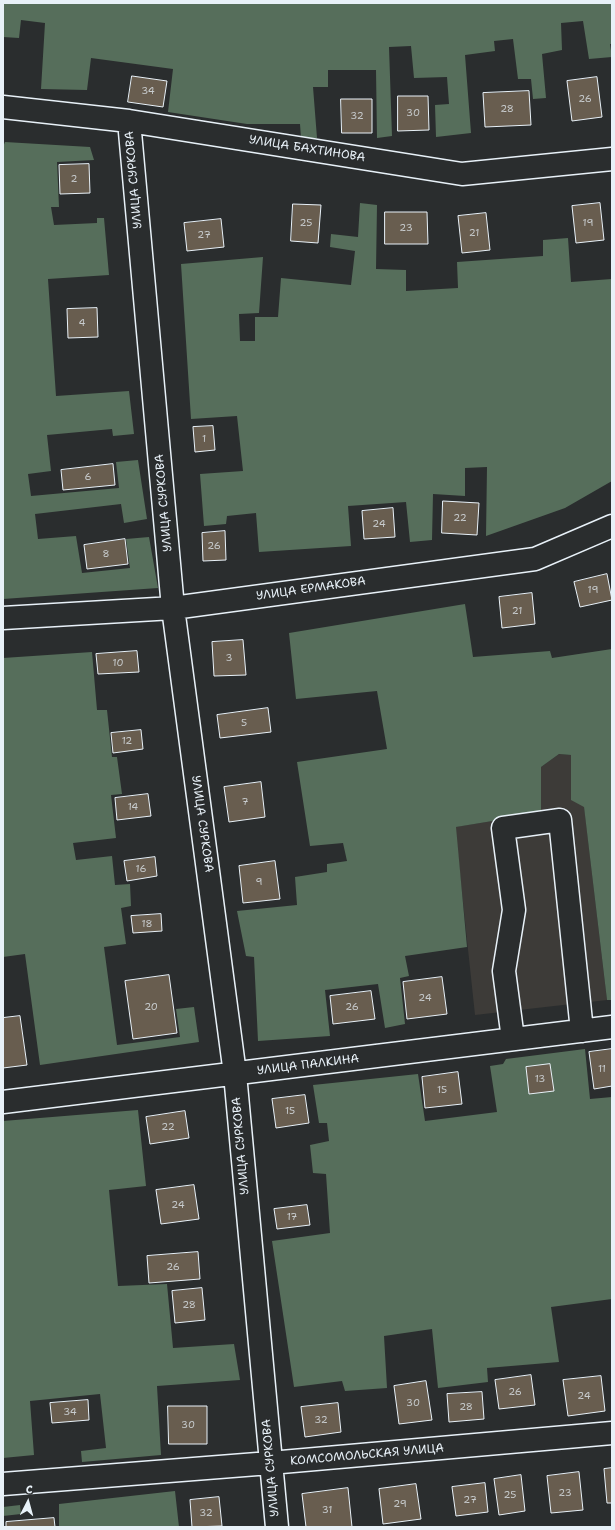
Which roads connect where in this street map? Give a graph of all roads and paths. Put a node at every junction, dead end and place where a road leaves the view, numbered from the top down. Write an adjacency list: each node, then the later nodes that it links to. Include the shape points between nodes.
1 (3, 107): 2 (street, УЛИЦА БАХТИНОВА)
2 (129, 121): 3 (street, УЛИЦА БАХТИНОВА, via 462,174); 5 (street, УЛИЦА СУРКОВА)
3 (612, 159)
4 (612, 526): 5 (street, УЛИЦА ЕРМАКОВА, via 535,559)
5 (173, 608): 6 (street, УЛИЦА ЕРМАКОВА); 10 (street, УЛИЦА СУРКОВА)
6 (3, 618)
7 (612, 1027): 8 (street, УЛИЦА ПАЛКИНА)
8 (582, 1031): 9 (street, УЛИЦА ПАЛКИНА); 9 (street, via 560,820 503,828 514,910 504,971)
9 (513, 1039): 10 (street, УЛИЦА ПАЛКИНА)
10 (235, 1074): 11 (street, УЛИЦА ПАЛКИНА); 13 (street, УЛИЦА СУРКОВА)
11 (3, 1102)
12 (612, 1433): 13 (street, КОМСОМОЛЬСКАЯ УЛИЦА)
13 (270, 1463): 14 (street, КОМСОМОЛЬСКАЯ УЛИЦА); 15 (street, УЛИЦА СУРКОВА)
14 (3, 1484)
15 (277, 1527)

